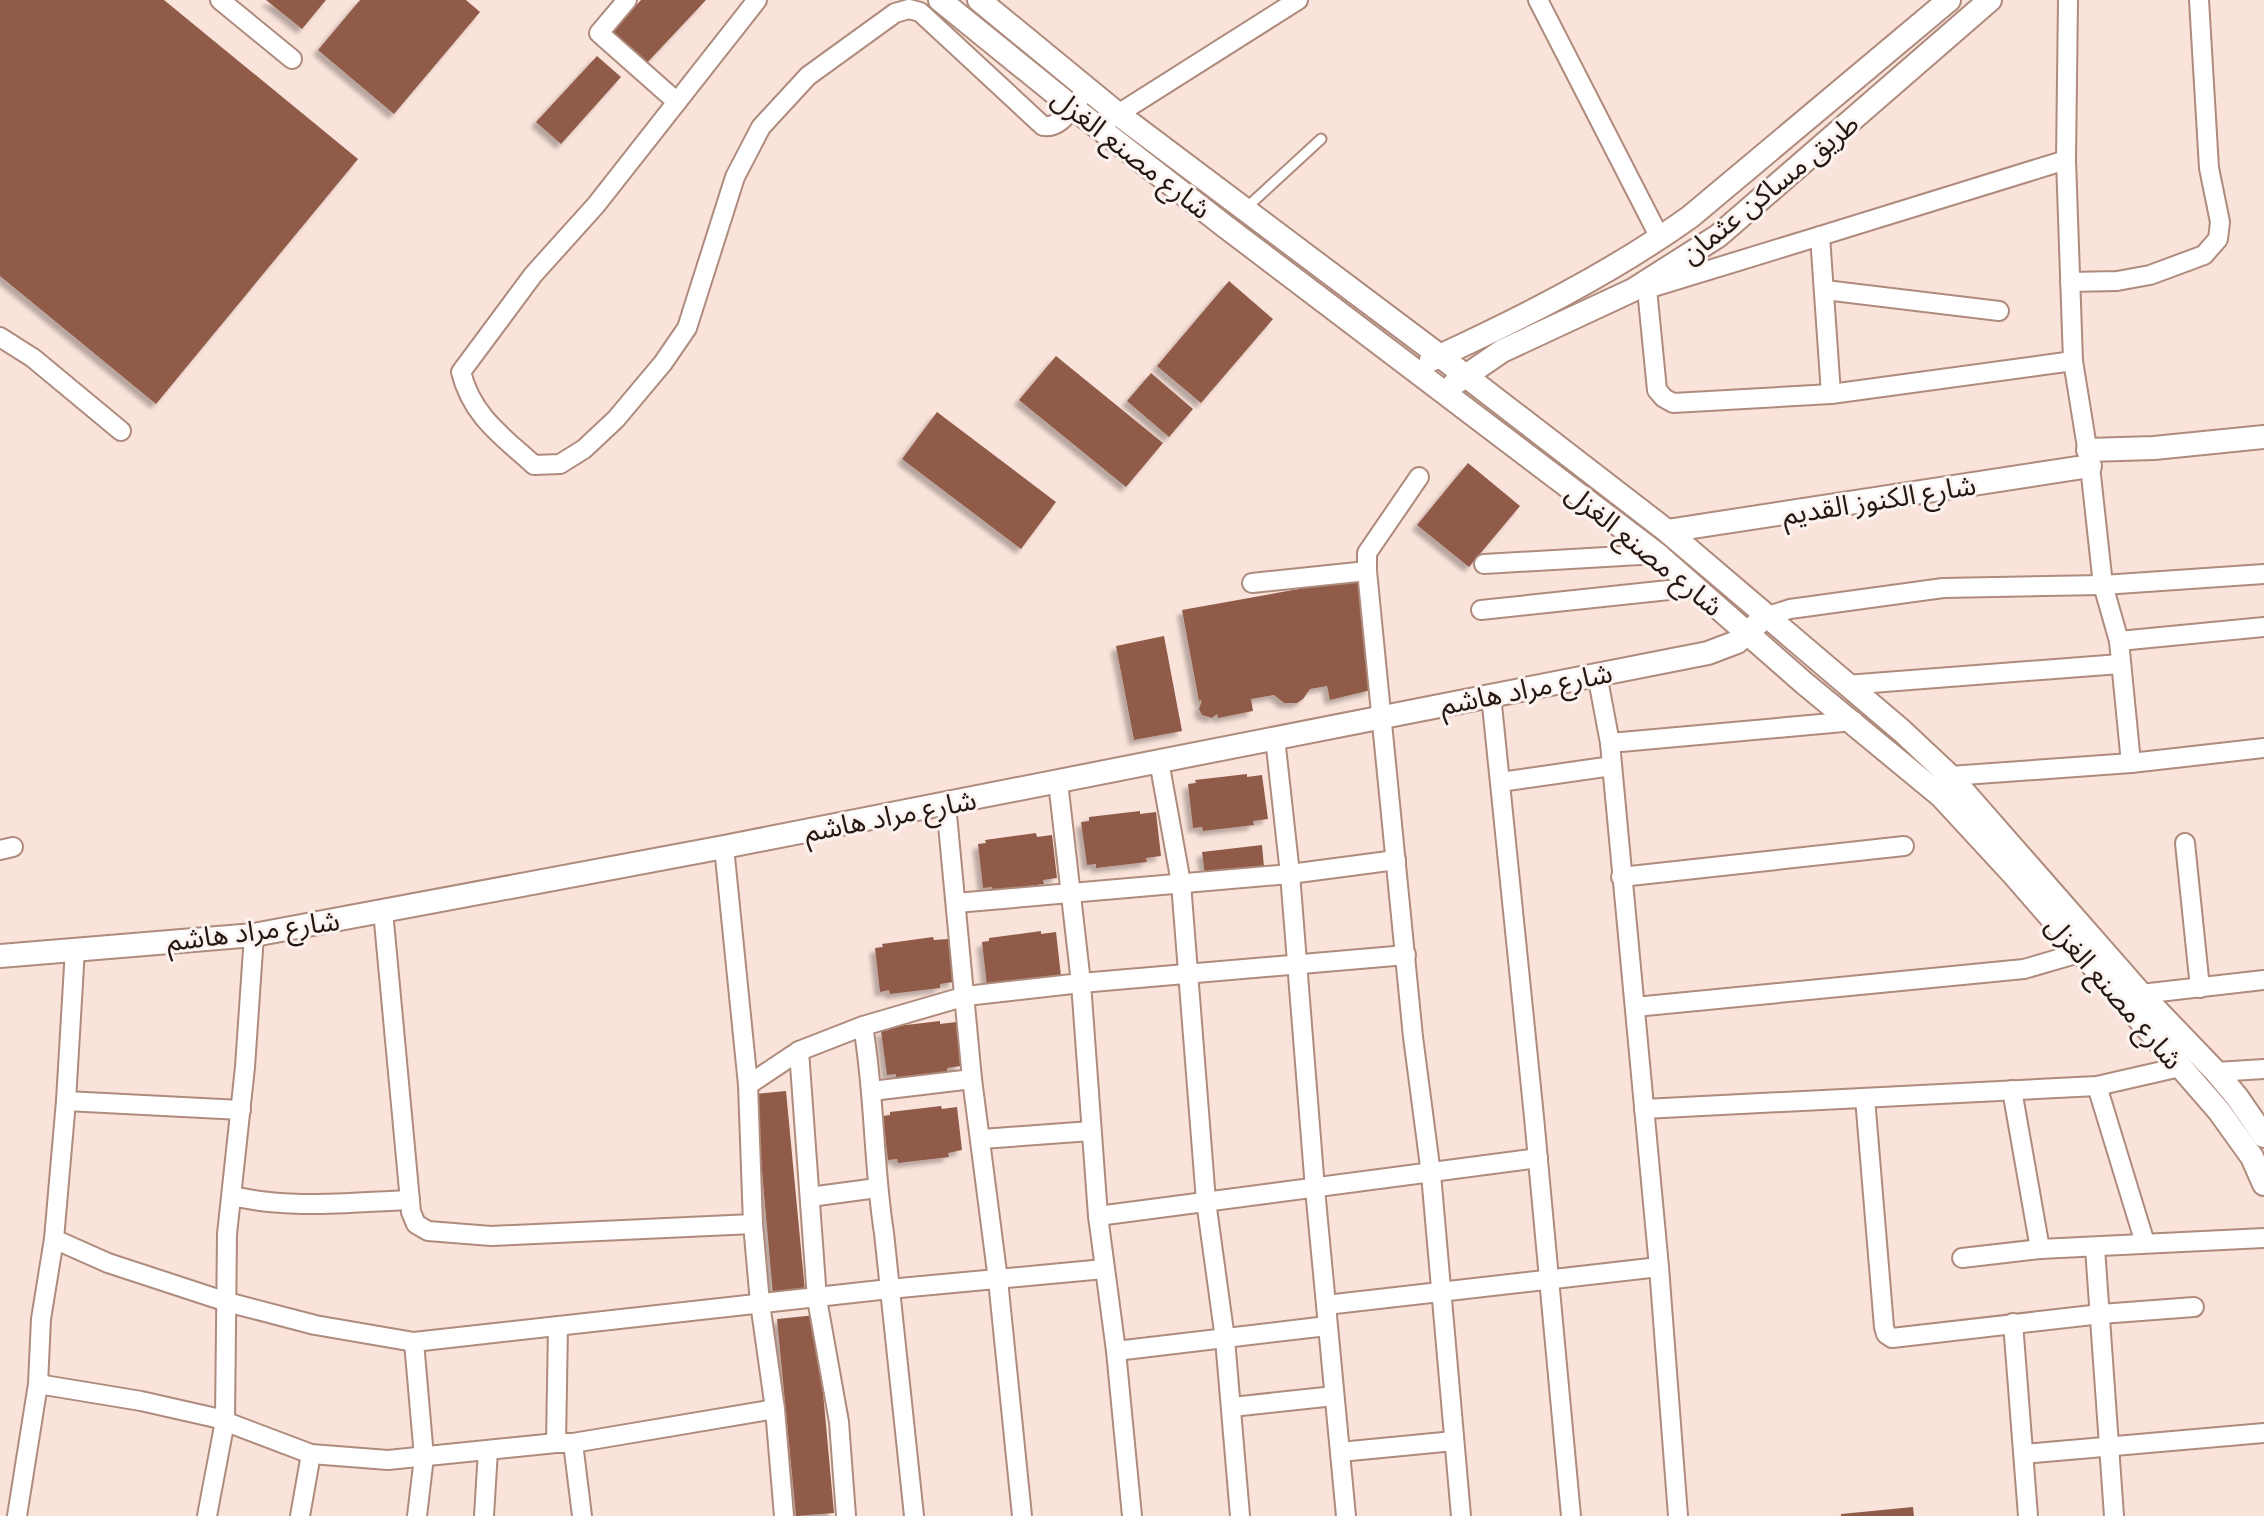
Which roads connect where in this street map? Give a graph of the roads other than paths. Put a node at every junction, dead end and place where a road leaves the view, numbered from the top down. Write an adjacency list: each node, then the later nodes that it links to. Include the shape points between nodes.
1 (220, 0): 12 (street)
2 (627, 0): 14 (street, via 599,33)
3 (757, 0): 14 (street)
4 (940, 0): 15 (street, شارع مصنع الغزل)
5 (979, 0): 13 (street, شارع مصنع الغزل)
6 (1298, 0): 16 (street)
7 (1949, 0): 23 (street, طريق مساكن عثمان)
8 (1990, 0): 25 (street, طريق مساكن عثمان, via 1745,215)
9 (2068, 0): 19 (street)
10 (2199, 0): 24 (street, via 2218,239 2204,255 2150,275)
11 (1543, 2): 23 (street)
12 (292, 59)
13 (1086, 89): 15 (street); 16 (street, شارع مصنع الغزل)
14 (677, 102): 15 (street, via 533,275 461,372 481,417 534,465 560,464 584,449 663,363 687,328 735,177 761,127 808,76 895,13 920,12 1043,126 1057,125)
15 (1072, 107): 17 (street, شارع مصنع الغزل)
16 (1118, 114): 17 (street); 20 (street, شارع مصنع الغزل)
17 (1097, 127): 21 (street, شارع مصنع الغزل)
18 (1321, 139): 20 (lane)
19 (2066, 160): 22 (street); 24 (street)
20 (1245, 209): 21 (street); 30 (street, شارع مصنع الغزل)
21 (1226, 227): 32 (street, شارع مصنع الغزل)
22 (1820, 236): 25 (street); 26 (street)
23 (1660, 238): 29 (street, طريق مساكن عثمان)
24 (2070, 282): 31 (street)
25 (1646, 286): 29 (street, طريق مساكن عثمان); 35 (street, via 1657,390 1664,398 1673,403)
26 (1825, 290): 27 (street); 35 (street)
27 (1999, 311)
28 (0, 337): 36 (street)
29 (1495, 342): 30 (street, طريق مساكن عثمان); 33 (street, طريق مساكن عثمان)
30 (1440, 356): 32 (street, طريق مساكن عثمان); 33 (street, شارع مصنع الغزل)
31 (2073, 361): 35 (street); 38 (street)
32 (1412, 368): 34 (street, شارع مصنع الغزل)
33 (1465, 375): 34 (street, طريق مساكن عثمان); 40 (street, شارع مصنع الغزل)
34 (1444, 392): 41 (street, شارع مصنع الغزل)
35 (1831, 394)
36 (121, 431)
37 (2264, 437): 38 (street, شارع الكنوز القديم)
38 (2089, 458): 40 (street, شارع الكنوز القديم); 46 (street)
39 (1419, 477): 43 (street, via 1367,553)
40 (1667, 531): 49 (street, شارع مصنع الغزل)
41 (1657, 554): 42 (street); 47 (street, شارع مصنع الغزل)
42 (1484, 564)
43 (1367, 571): 45 (street); 57 (street)
44 (2264, 574): 46 (street)
45 (1252, 583)
46 (2103, 585): 49 (street, via 1943,588); 52 (street)
47 (1697, 587): 48 (street); 51 (street, شارع مصنع الغزل)
48 (1481, 610)
49 (1765, 617): 51 (street, شارع مراد هاشم); 55 (street, شارع مصنع الغزل)
50 (2264, 627): 52 (street)
51 (1748, 633): 54 (street, شارع مراد هاشم, via 1708,653); 58 (street, شارع مصنع الغزل)
52 (2119, 641): 53 (street)
53 (2120, 664): 55 (street); 63 (street)
54 (1597, 674): 56 (street, شارع مراد هاشم); 60 (street)
55 (1846, 685): 65 (street, شارع مصنع الغزل)
56 (1491, 695): 57 (street, شارع مراد هاشم); 67 (street)
57 (1381, 717): 59 (street, شارع مراد هاشم); 72 (street)
58 (1854, 721): 60 (street); 81 (street, شارع مصنع الغزل, via 1941,796)
59 (1275, 738): 62 (street, شارع مراد هاشم); 73 (street)
60 (1610, 743): 64 (street)
61 (2264, 748): 63 (street)
62 (1159, 761): 66 (street, شارع مراد هاشم); 75 (street)
63 (2131, 763): 65 (street)
64 (1612, 766): 67 (street); 74 (street)
65 (1950, 776): 89 (street, شارع مصنع الغزل)
66 (1058, 782): 68 (street, شارع مراد هاشم); 76 (street)
67 (1500, 782): 109 (street)
68 (946, 804): 71 (street, شارع مراد هاشم); 77 (street)
69 (2185, 843): 88 (street)
70 (1904, 846): 74 (street)
71 (724, 847): 78 (street, شارع مراد هاشم); 98 (street)
72 (1396, 860): 73 (street); 82 (street)
73 (1290, 874): 75 (street); 84 (street)
74 (1621, 877): 91 (street)
75 (1181, 883): 76 (street); 85 (street)
76 (1070, 892): 77 (street); 87 (street)
77 (956, 903): 90 (street)
78 (383, 911): 79 (street, شارع مراد هاشم); 116 (street)
79 (254, 935): 80 (street, شارع مراد هاشم); 105 (street)
80 (75, 949): 83 (street, شارع مراد هاشم); 103 (street)
81 (2079, 953): 91 (street, via 2024,969); 94 (street, شارع مصنع الغزل)
82 (1406, 955): 84 (street); 110 (street)
83 (0, 956)
84 (1296, 964): 85 (street); 113 (street)
85 (1189, 974): 87 (street); 117 (street)
86 (2264, 980): 88 (street)
87 (1081, 983): 90 (street); 106 (street)
88 (2200, 988): 89 (street)
89 (2141, 994): 96 (street, شارع مصنع الغزل)
90 (966, 996): 92 (street); 97 (street)
91 (1635, 1007): 104 (street)
92 (863, 1026): 93 (street); 101 (street)
93 (799, 1051): 98 (street); 115 (street)
94 (2180, 1067): 99 (street); 111 (street, شارع مصنع الغزل, via 2237,1133)
95 (2264, 1069): 96 (street)
96 (2216, 1072): 107 (street, شارع مصنع الغزل)
97 (972, 1079): 101 (street); 108 (street)
98 (748, 1085): 119 (street)
99 (2097, 1086): 100 (street); 122 (street)
100 (2012, 1090): 102 (street); 124 (street)
101 (872, 1091): 112 (street)
102 (1865, 1098): 104 (street); 138 (street, via 1886,1334 1892,1338)
103 (66, 1101): 105 (street); 121 (street)
104 (1644, 1109): 126 (street)
105 (241, 1110): 114 (street)
106 (1091, 1131): 108 (street); 118 (street)
107 (2264, 1136)
108 (982, 1139): 128 (street)
109 (1538, 1158): 110 (street); 129 (street)
110 (1431, 1174): 113 (street); 131 (street)
111 (2264, 1184)
112 (877, 1188): 115 (street); 130 (street)
113 (1315, 1189): 117 (street); 135 (street)
114 (233, 1196): 116 (street, via 319,1204); 133 (street)
115 (810, 1197): 132 (street)
116 (410, 1200): 119 (street, via 420,1228 491,1236)
117 (1206, 1201): 118 (street); 141 (street)
118 (1098, 1216): 127 (street)
119 (753, 1224): 134 (street)
120 (2264, 1238): 122 (street)
121 (54, 1239): 133 (street, via 108,1263); 144 (street, via 41,1319)
122 (2145, 1243): 123 (street)
123 (2095, 1248): 124 (street); 137 (street)
124 (2040, 1249): 125 (street)
125 (1962, 1258)
126 (1659, 1267): 129 (street); 173 (street)
127 (1104, 1269): 128 (street); 143 (street)
128 (998, 1280): 130 (street); 167 (street)
129 (1550, 1281): 131 (street); 172 (street)
130 (889, 1289): 132 (street); 166 (street)
131 (1441, 1293): 135 (street); 150 (street)
132 (817, 1299): 134 (street); 165 (street, via 839,1422)
133 (227, 1302): 142 (street, via 315,1325); 148 (street)
134 (760, 1303): 139 (street); 147 (street)
135 (1326, 1305): 140 (street)
136 (2194, 1307): 137 (street)
137 (2101, 1314): 138 (street); 152 (street)
138 (2013, 1323): 156 (street)
139 (558, 1326): 142 (street); 151 (street)
140 (1327, 1326): 141 (street); 145 (street)
141 (1225, 1339): 143 (street); 146 (street)
142 (414, 1342): 157 (street)
143 (1116, 1351): 168 (street)
144 (38, 1384): 148 (street); 158 (street)
145 (1334, 1396): 146 (street); 154 (street)
146 (1232, 1407): 169 (street)
147 (775, 1409): 151 (street); 164 (street)
148 (225, 1421): 155 (street); 159 (street)
149 (2264, 1433): 152 (street)
150 (1454, 1441): 154 (street); 171 (street)
151 (565, 1443): 153 (street); 163 (street)
152 (2110, 1446): 156 (street); 175 (street)
153 (488, 1450): 157 (street); 162 (street)
154 (1340, 1452): 170 (street)
155 (311, 1454): 157 (street, via 363,1460); 160 (street)
156 (2024, 1454): 174 (street)
157 (424, 1457): 161 (street)
158 (17, 1516)
159 (207, 1516)
160 (300, 1516)
161 (417, 1516)
162 (484, 1516)
163 (582, 1516)
164 (784, 1516)
165 (846, 1516)
166 (914, 1516)
167 (1022, 1516)
168 (1132, 1516)
169 (1240, 1516)
170 (1346, 1516)
171 (1461, 1516)
172 (1571, 1516)
173 (1678, 1516)
174 (2028, 1516)
175 (2114, 1516)

